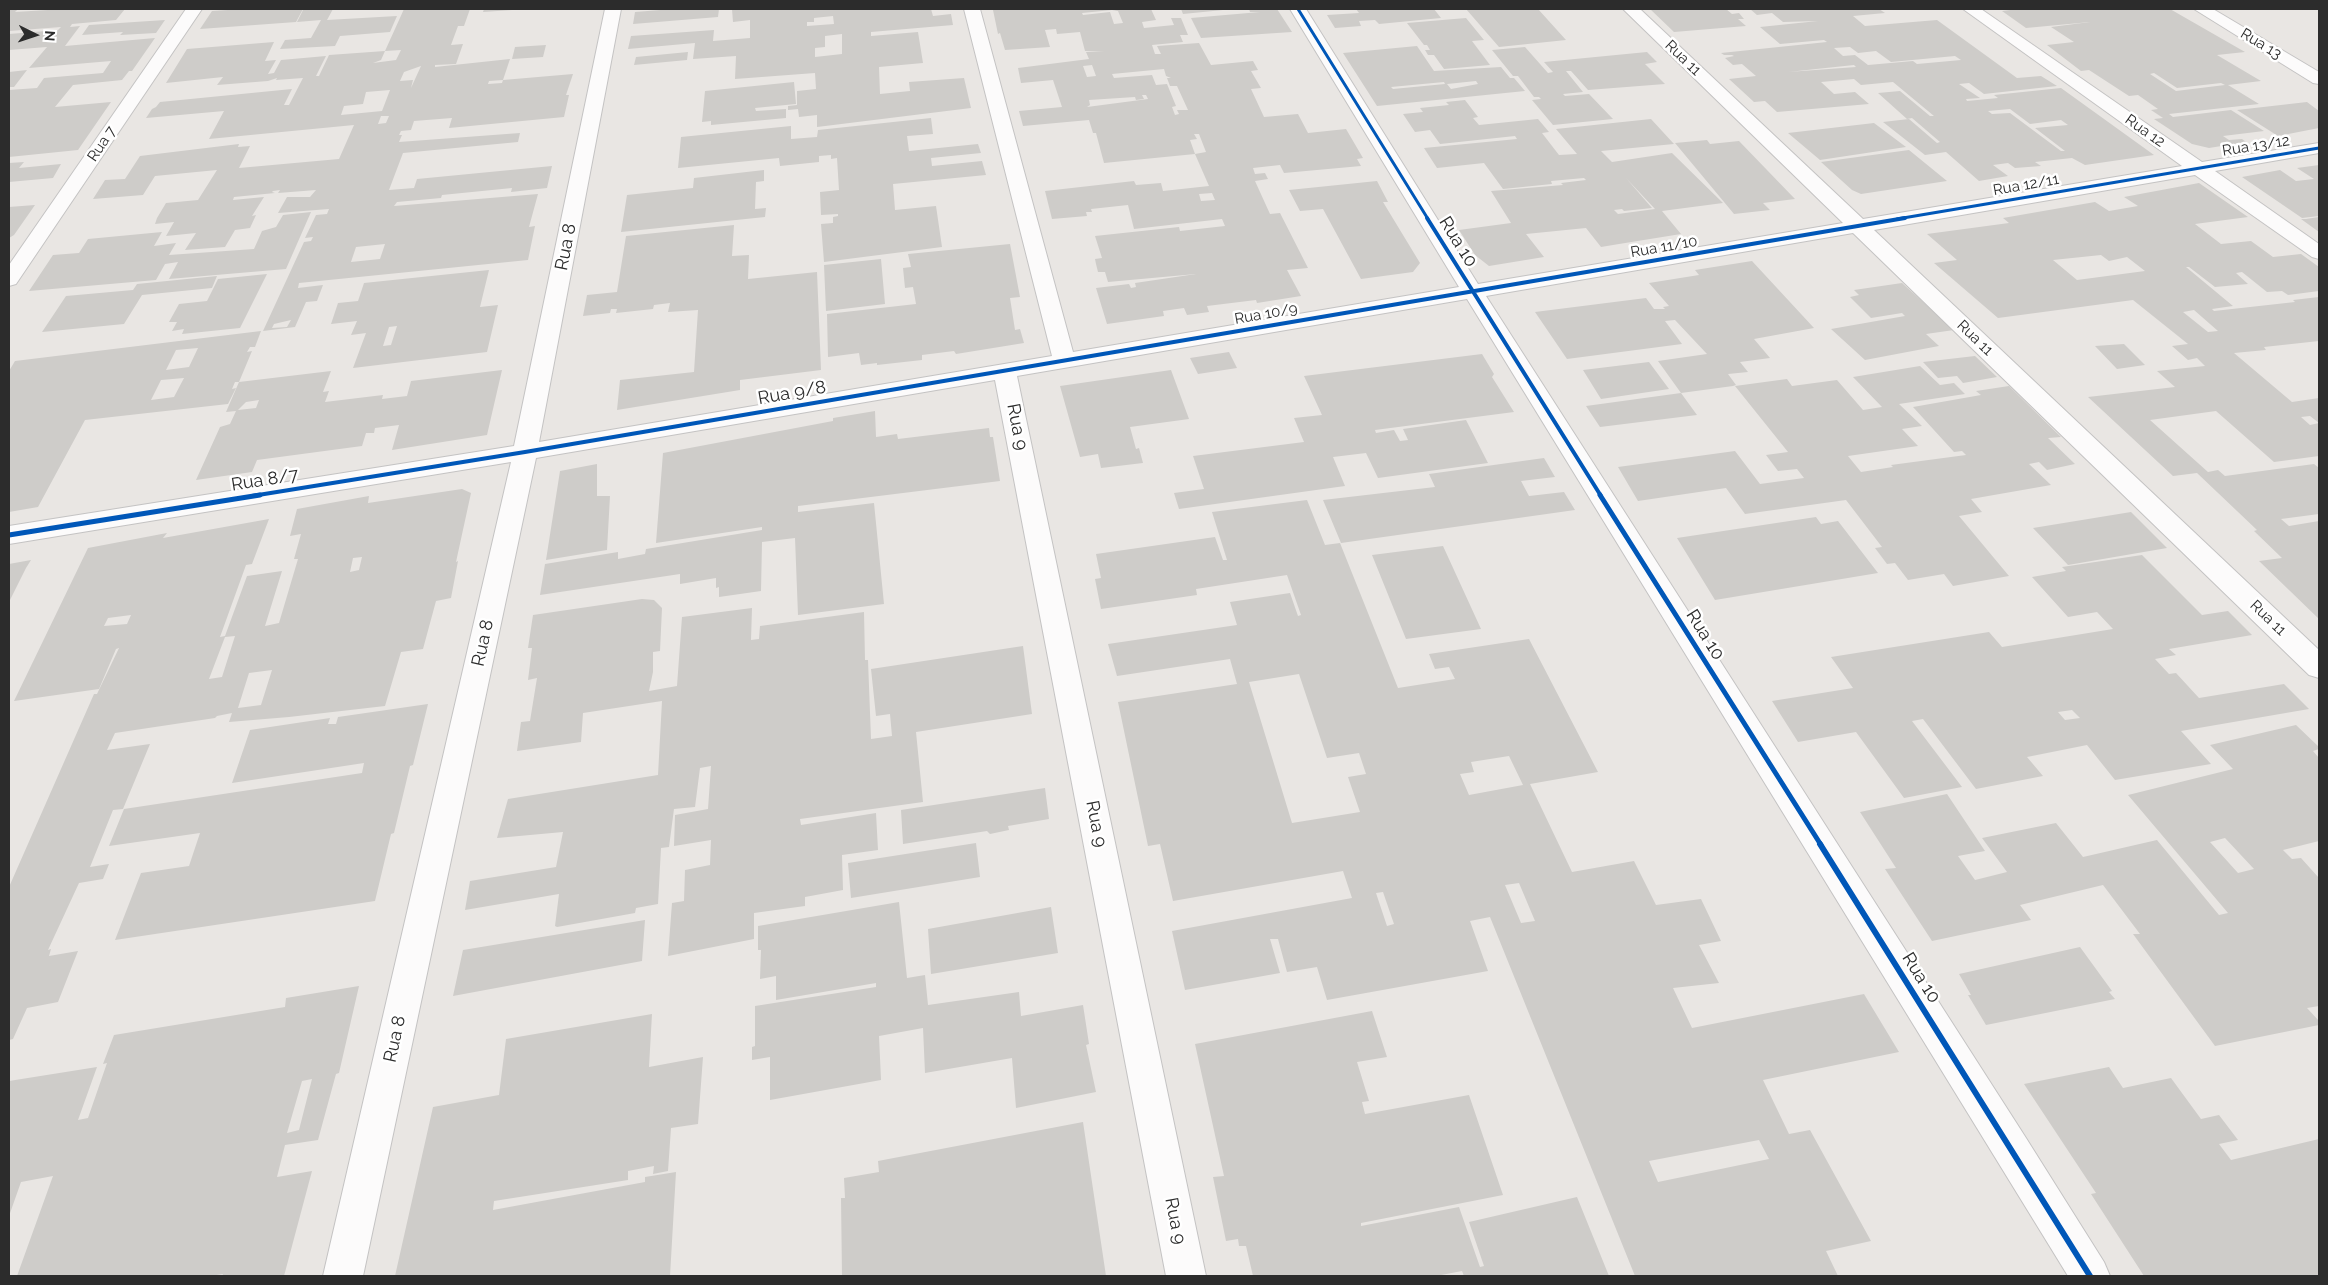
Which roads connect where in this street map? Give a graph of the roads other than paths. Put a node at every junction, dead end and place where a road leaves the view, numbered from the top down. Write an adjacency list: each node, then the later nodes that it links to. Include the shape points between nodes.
1 (194, 9): 13 (street, Rua 7)
2 (613, 9): 17 (street, Rua 8)
3 (972, 9): 15 (street)
4 (1298, 9): 14 (street, Rua 10)
5 (1631, 9): 11 (street, Rua 11)
6 (1971, 9): 10 (street, Rua 12)
7 (2202, 9): 8 (street, Rua 13)
8 (2319, 79)
9 (2319, 148): 10 (street, Rua 13/12)
10 (2198, 168): 11 (street, Rua 12/11); 12 (street, Rua 12)
11 (1859, 226): 14 (street, Rua 11/10); 19 (street, Rua 11)
12 (2319, 253)
13 (9, 280)
14 (1473, 292): 15 (street, Rua 10/9); 22 (street, Rua 10)
15 (1064, 361): 16 (street, Rua 9/8)
16 (1006, 371): 17 (street, Rua 9/8); 21 (street, Rua 9)
17 (525, 452): 18 (street, Rua 8/7); 20 (street, Rua 8)
18 (9, 535)
19 (2319, 667)
20 (343, 1276)
21 (1186, 1276)
22 (2090, 1276)

